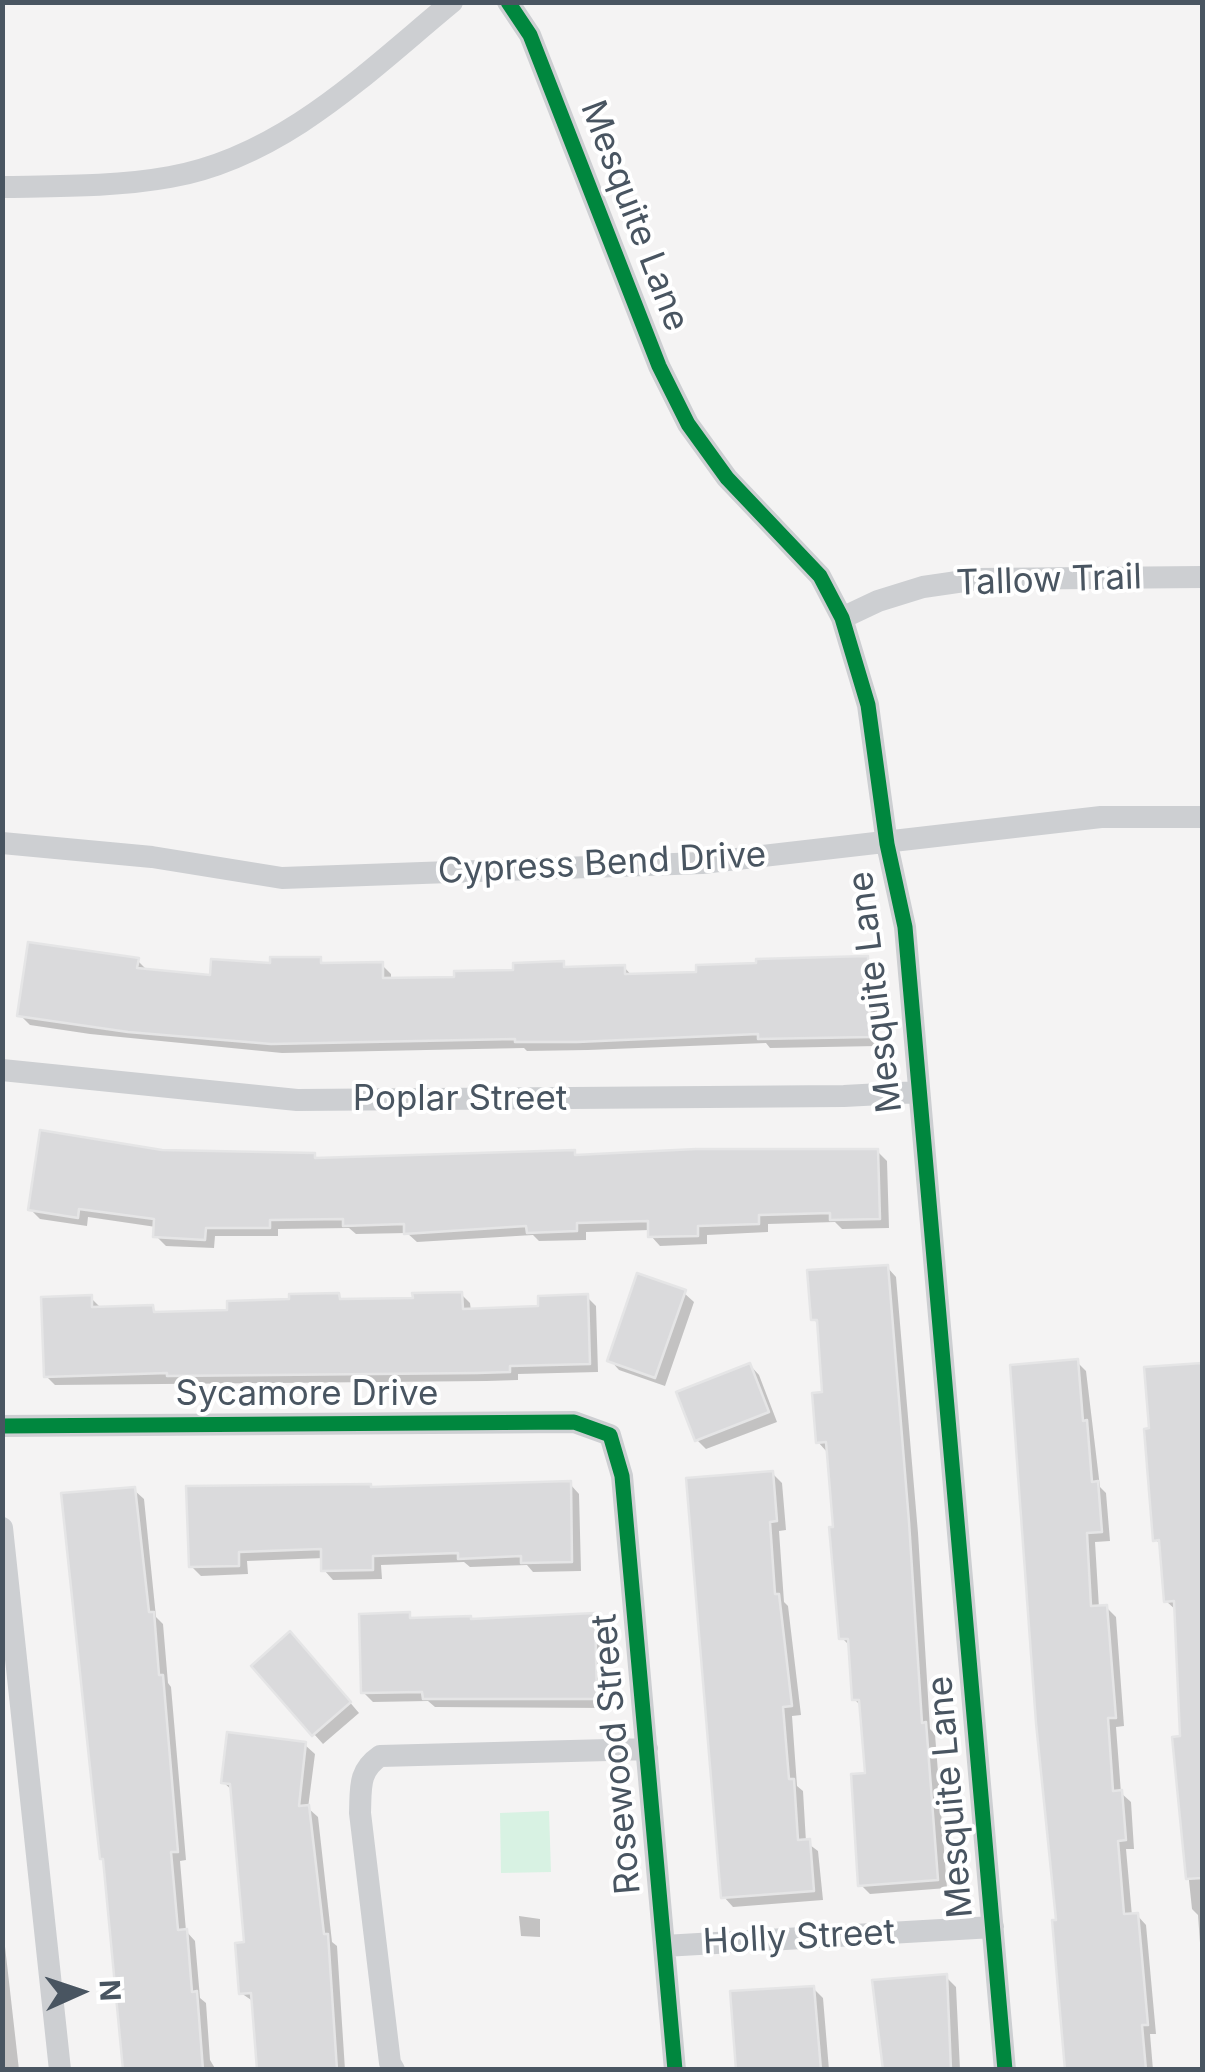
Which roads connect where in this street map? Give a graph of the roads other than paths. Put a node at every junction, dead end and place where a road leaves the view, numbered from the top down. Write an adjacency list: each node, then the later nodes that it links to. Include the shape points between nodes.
1 (452, 2): 3 (street, via 300,126 236,159 172,177)
2 (508, 2): 5 (street, Mesquite Lane, via 530,35 658,366 688,424 727,478 820,576)
3 (2, 187)
4 (1202, 577): 5 (street, Tallow Trail, via 978,579 923,587)
5 (842, 618): 8 (street, Mesquite Lane, via 868,706)
6 (1202, 817): 8 (street, Cypress Bend Drive, via 1101,817)
7 (2, 844): 8 (street, Cypress Bend Drive, via 152,857 282,878 702,864)
8 (887, 844): 10 (street, Mesquite Lane, via 905,927)
9 (2, 1070): 10 (street, Poplar Street, via 298,1100)
10 (919, 1092): 15 (street, Mesquite Lane)
11 (2, 1426): 12 (street, Sycamore Drive, via 574,1422)
12 (610, 1435): 14 (street, Rosewood Street, via 622,1476)
13 (2, 1528): 17 (street)
14 (647, 1750): 16 (street, Rosewood Street); 18 (street, via 380,1756 368,1764 360,1813)
15 (993, 1927): 16 (street, Holly Street); 20 (street, Mesquite Lane)
16 (664, 1946): 19 (street, Rosewood Street)
17 (60, 2070)
18 (394, 2070)
19 (675, 2070)
20 (1005, 2070)

